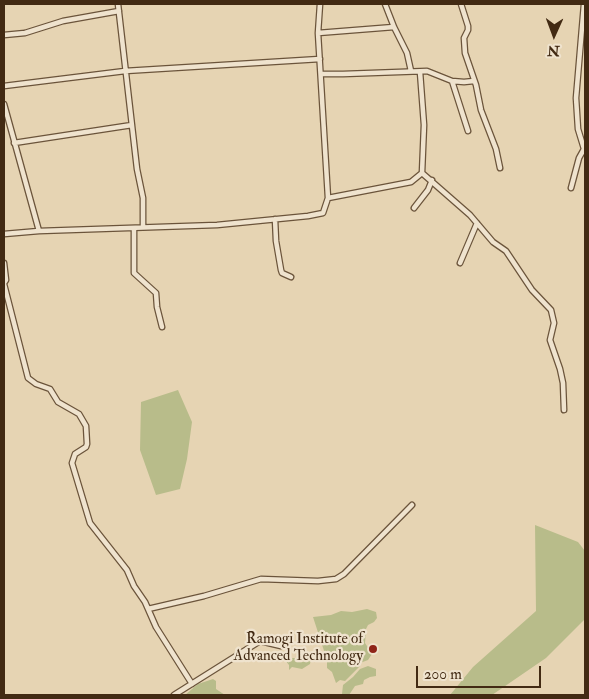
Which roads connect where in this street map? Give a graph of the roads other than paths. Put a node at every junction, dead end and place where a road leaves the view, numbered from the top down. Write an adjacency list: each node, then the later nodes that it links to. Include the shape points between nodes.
1 (118, 4): 6 (street)
2 (320, 4): 8 (street)
3 (385, 4): 7 (street)
4 (461, 4): 16 (street, via 468,26 464,38 465,53)
5 (584, 4): 22 (street, via 576,98 578,129)
6 (119, 11): 9 (street); 11 (street)
7 (394, 26): 8 (street); 12 (street)
8 (318, 33): 10 (street)
9 (4, 35)
10 (320, 59): 11 (street); 14 (street)
11 (125, 71): 17 (street); 19 (street)
12 (412, 71): 13 (street); 14 (street)
13 (420, 72): 15 (street, via 427,71); 24 (street, via 424,124)
14 (322, 74): 27 (street)
15 (452, 81): 16 (street); 20 (street)
16 (474, 81): 23 (street)
17 (4, 86)
18 (4, 104): 21 (street)
19 (132, 125): 21 (street); 31 (street)
20 (468, 131)
21 (14, 144): 33 (street)
22 (585, 151): 26 (street, via 579,158)
23 (500, 168)
24 (422, 173): 25 (street); 27 (street, via 411,182)
25 (432, 180): 28 (street); 30 (street)
26 (571, 188)
27 (328, 198): 29 (street, via 323,212)
28 (414, 208)
29 (275, 219): 31 (street); 37 (street, via 281,270)
30 (477, 223): 36 (street); 40 (street, via 493,242 506,251 532,290 551,310 554,323 550,340 562,376)
31 (144, 227): 32 (street)
32 (134, 228): 33 (street); 39 (street, via 134,273 156,293)
33 (39, 231): 34 (street)
34 (4, 234)
35 (4, 264): 38 (street)
36 (460, 264)
37 (291, 277)
38 (4, 284): 42 (street, via 28,378 50,389 58,402 78,414 86,426 86,447 75,454 72,463 90,523 127,570)
39 (162, 327)
40 (564, 410)
41 (412, 505): 42 (street, via 336,580 261,579)
42 (148, 609): 44 (street)
43 (281, 646): 44 (street, via 260,641)
44 (192, 684): 45 (street)
45 (174, 695)

